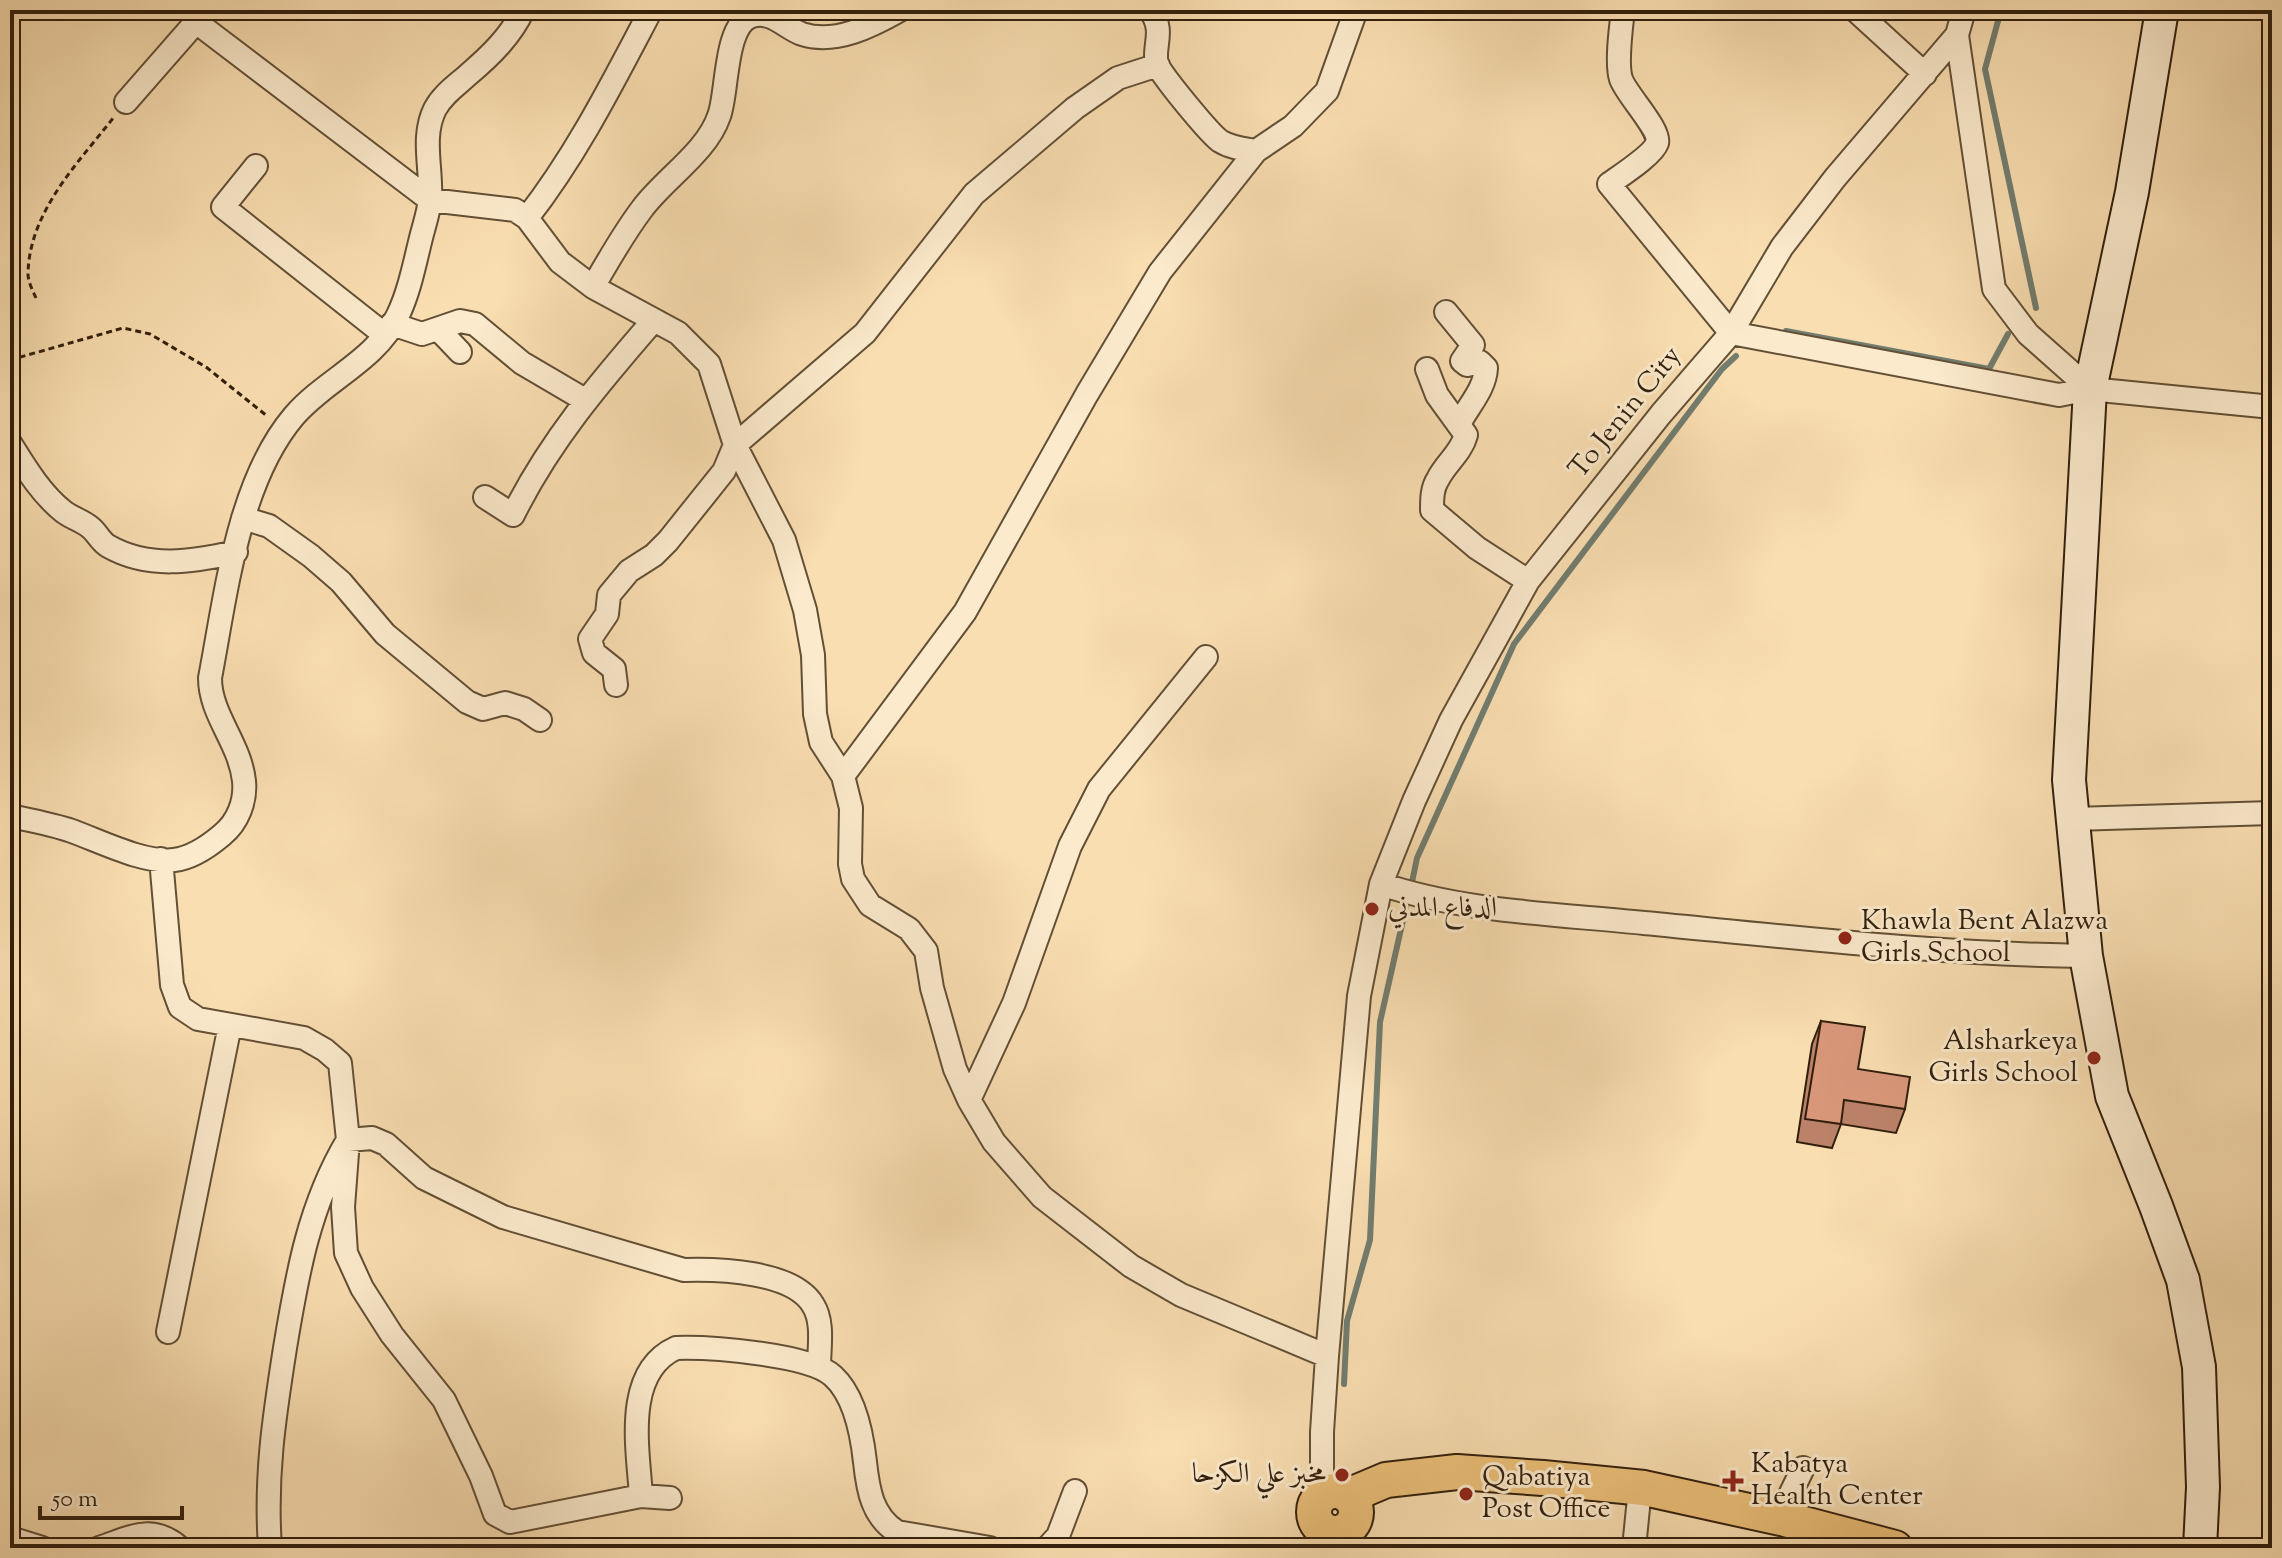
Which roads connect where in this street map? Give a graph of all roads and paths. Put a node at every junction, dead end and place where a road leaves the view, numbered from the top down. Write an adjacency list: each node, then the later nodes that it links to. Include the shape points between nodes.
1 (523, 10): 16 (street, via 507,36 435,110 429,129)
2 (651, 10): 17 (street, via 591,124)
3 (900, 10): 18 (street, via 824,38 801,34 771,16 744,20 735,33 719,116 705,142 642,209)
4 (1150, 10): 11 (street, via 1158,29)
5 (1356, 10): 14 (street, via 1327,91 1293,126)
6 (1623, 10): 24 (street, via 1620,77 1656,132 1657,143 1609,184)
7 (1855, 10): 12 (street)
8 (1964, 10): 10 (street, To Jenin City)
9 (2162, 10): 28 (street, via 2132,192)
10 (1957, 35): 12 (street, To Jenin City); 28 (street, via 1994,289 2028,334)
11 (1158, 65): 14 (street, via 1199,121 1221,141); 34 (street, via 1118,78 1075,108 974,194 865,333)
12 (1925, 74): 24 (street, To Jenin City, via 1782,247)
13 (126, 102): 16 (street, via 196,22); 19 (path, via 61,184 36,231 28,277)
14 (1256, 151): 42 (street, via 1160,272 965,612)
15 (256, 166): 23 (street, via 223,207)
16 (430, 200): 17 (street, via 515,210); 23 (street, via 408,289)
17 (527, 218): 18 (street, via 560,262)
18 (593, 287): 21 (street)
19 (36, 298)
20 (1446, 312): 31 (street, via 1473,345 1462,361 1480,362 1486,368 1485,385)
21 (653, 321): 29 (street); 34 (street, via 678,333 709,364)
22 (438, 329): 23 (street, via 422,334); 25 (street); 29 (street, via 460,321 475,324 522,363)
23 (389, 330): 32 (street)
24 (1731, 333): 28 (street, via 2059,395); 38 (street, To Jenin City)
25 (460, 352)
26 (10, 360): 32 (path, via 123,328 150,334 206,367)
27 (1427, 369): 31 (street, via 1437,395)
28 (2090, 389): 30 (street); 45 (street, via 2069,780)
29 (585, 400): 35 (street, via 513,515)
30 (2272, 407)
31 (1459, 424): 38 (street, via 1466,435 1463,445 1438,478 1432,510)
32 (283, 430): 36 (street, via 261,468)
33 (10, 443): 37 (street, via 38,485 63,511 91,527 105,545 166,563)
34 (735, 445): 40 (street, via 724,471 668,541 629,571 609,595 607,614 590,639 594,653 614,669); 42 (street, via 784,540 805,610 821,742)
35 (485, 497)
36 (243, 518): 37 (street); 41 (street, via 269,526 311,556 385,634 467,702 483,709 505,703)
37 (236, 552): 46 (street, via 210,693 237,755 243,799 231,827 208,846 186,858)
38 (1528, 581): 47 (street, To Jenin City, via 1451,720)
39 (1206, 657): 50 (street, via 1099,789 1070,846 1014,1003)
40 (616, 685)
41 (540, 720)
42 (843, 776): 50 (street, via 851,808 853,879 870,905 909,929 926,951 955,1069)
43 (2272, 813): 45 (street)
44 (10, 816): 46 (street)
45 (2073, 819): 48 (street)
46 (161, 859): 49 (street, via 176,998 198,1019)
47 (1381, 884): 48 (street, via 1417,896 1558,914 1995,955); 53 (street, To Jenin City, via 1359,996)
48 (2086, 956): 72 (street, via 2112,1096 2183,1280 2199,1367)
49 (230, 1025): 51 (street, via 304,1038 340,1063); 52 (street)
50 (969, 1100): 53 (street, via 994,1142 1042,1197 1131,1266 1181,1295)
51 (348, 1140): 54 (street, via 372,1138 386,1144 424,1178 503,1217 673,1267 754,1274 787,1284 812,1303 818,1315); 59 (street, via 346,1253 392,1335 444,1400 495,1514 510,1522); 67 (street, via 331,1168 300,1258 270,1442)
52 (168, 1332)
53 (1327, 1356): 61 (street, To Jenin City, via 1322,1432)
54 (819, 1367): 59 (street, via 767,1355 694,1348 664,1354 654,1363 639,1398); 68 (street, via 837,1379 849,1401 859,1426 868,1490 887,1525 897,1532)
55 (1803, 1468): 58 (street)
56 (1640, 1488): 61 (main road, via 1457,1472 1386,1480); 70 (street); 71 (main road)
57 (1075, 1491): 69 (street, via 1058,1536)
58 (1790, 1495)
59 (641, 1496): 60 (street)
60 (670, 1498)
61 (1326, 1523)
62 (10, 1538): 64 (street)
63 (137, 1542): 65 (street); 66 (street, via 146,1533 160,1534)
64 (42, 1548)
65 (99, 1548)
66 (180, 1548)
67 (270, 1548)
68 (990, 1548)
69 (1047, 1548)
70 (1634, 1548)
71 (1895, 1548)
72 (2200, 1548)

